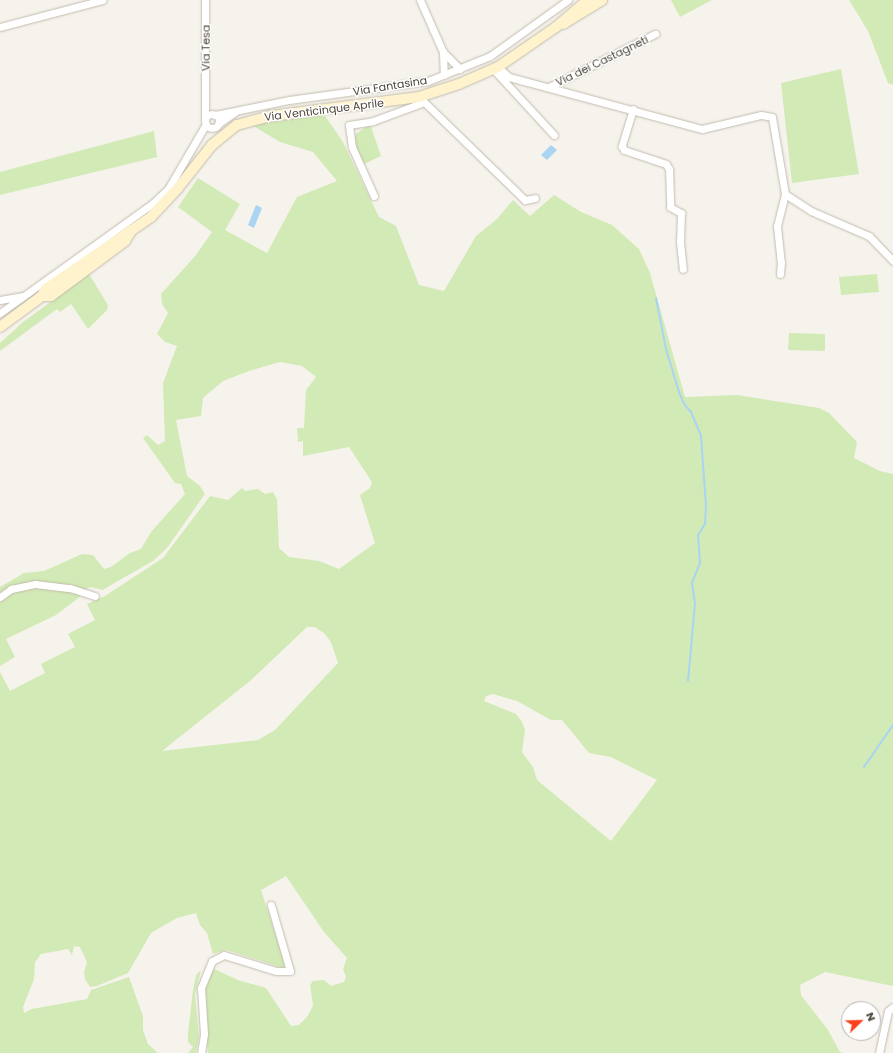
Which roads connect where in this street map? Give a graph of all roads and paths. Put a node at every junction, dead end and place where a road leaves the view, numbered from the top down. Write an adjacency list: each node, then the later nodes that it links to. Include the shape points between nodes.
1 (103, 0): 7 (street)
2 (205, 0): 15 (street, Via Tesa)
3 (420, 0): 10 (street)
4 (568, 0): 12 (street, Via Fantasina, via 490,56)
5 (588, 0): 8 (street, Via Fantasina)
6 (602, 0): 8 (street, Via Fantasina, via 576,18)
7 (0, 27)
8 (556, 27): 11 (street, Via Fantasina)
9 (655, 34): 14 (street, Via dei Castagneti)
10 (443, 52): 12 (street); 13 (street)
11 (495, 68): 14 (street, Via dei Castagneti, via 509,77); 16 (street, Via Fantasina); 22 (street)
12 (460, 69): 13 (street, Via Fantasina)
13 (444, 76): 18 (street, Via Fantasina, via 401,86 289,100)
14 (549, 87): 17 (street, Via dei Castagneti)
15 (206, 96): 19 (street, Via Tesa); 20 (street, Via Tesa)
16 (421, 99): 25 (street, via 373,121 349,125 352,147); 26 (street, Via Fantasina, via 525,200); 33 (street, Via Venticinque Aprile, via 271,116 237,125 212,144 166,203 131,231 121,235 52,284 42,296)
17 (633, 109): 24 (street, Via dei Castagneti, via 702,129 761,115 772,117); 28 (street, via 622,146 624,150 666,164 669,169 670,207 681,214 680,242)
18 (238, 110): 19 (street, Via Fantasina); 21 (street, Via Fantasina)
19 (213, 115): 20 (street, Via Fantasina); 21 (street, Via Tesa, via 218,119)
20 (206, 122): 21 (street); 23 (street)
21 (216, 126): 23 (street)
22 (554, 135)
23 (196, 146): 30 (street, via 168,189 153,203)
24 (785, 194): 27 (street, via 811,211 869,236); 29 (street, Via dei Castagneti, via 777,226)
25 (374, 196)
26 (535, 198)
27 (893, 261)
28 (683, 269)
29 (780, 274)
30 (23, 296): 31 (street); 32 (street)
31 (0, 300)
32 (0, 313)
33 (1, 323)
34 (95, 596): 35 (street, via 70,588 35,584 11,588)
35 (0, 597)
36 (271, 905): 38 (street, via 290,971 276,971 224,955 212,960 200,988 204,1034)
37 (893, 1007): 39 (street, via 888,1011)
38 (201, 1053)
39 (879, 1053)

